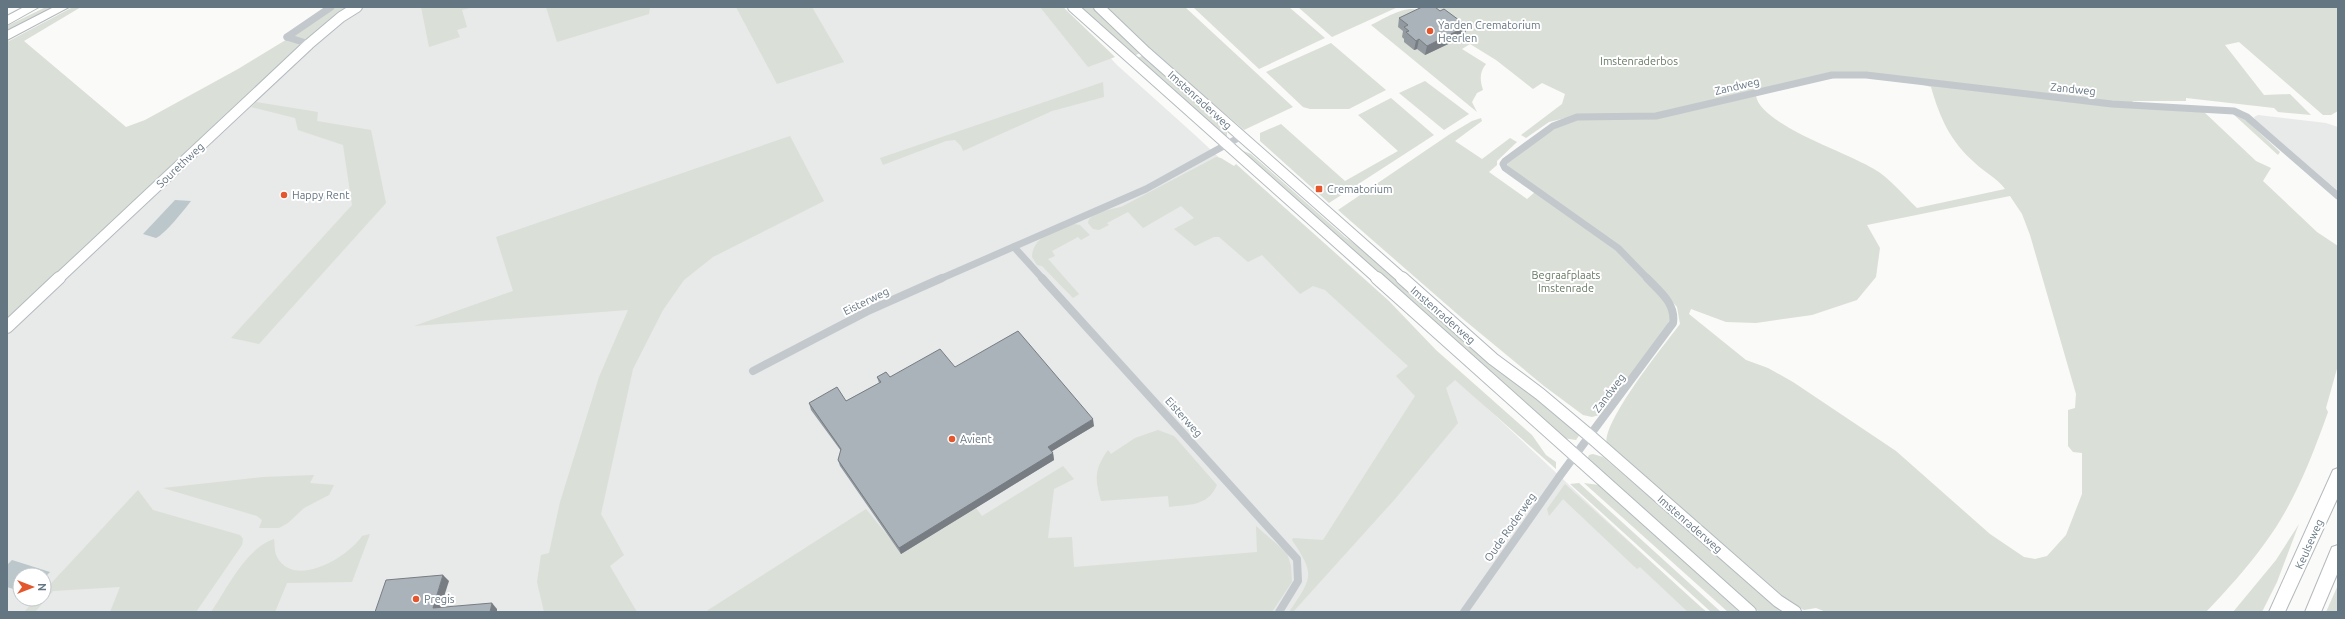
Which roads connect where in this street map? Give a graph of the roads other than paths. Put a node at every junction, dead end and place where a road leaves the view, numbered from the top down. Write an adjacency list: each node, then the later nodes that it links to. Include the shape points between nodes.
1 (34, 7): 7 (highway)
2 (63, 7): 8 (highway)
3 (331, 7): 9 (street, via 287,37)
4 (357, 7): 9 (street, Sourethweg)
5 (1073, 7): 11 (street, Imstenraderweg)
6 (1099, 7): 10 (street, Imstenraderweg)
7 (7, 21)
8 (7, 36)
9 (309, 44): 14 (street, Sourethweg)
10 (1240, 137): 11 (street, Eisterweg); 16 (street, Imstenraderweg, via 1493,359)
11 (1225, 145): 13 (street, Eisterweg, via 1146,188); 17 (street, Imstenraderweg)
12 (2338, 196): 16 (street, Zandweg, via 2247,117 2228,110 2112,104 1850,74 1832,75 1656,116 1577,117 1553,126 1503,164 1505,168 1618,248 1670,303 1674,316 1673,323 1654,351)
13 (1014, 247): 15 (street, Eisterweg, via 870,310); 20 (street, Eisterweg, via 1297,559 1299,581)
14 (7, 327)
15 (753, 371)
16 (1590, 436): 17 (street, Oude Roderweg); 23 (street, Imstenraderweg, via 1778,601)
17 (1576, 457): 21 (street, Oude Roderweg); 22 (street, Imstenraderweg)
18 (2338, 475): 24 (highway, Keulseweg)
19 (2338, 552): 25 (highway)
20 (1279, 612)
21 (1464, 612)
22 (1750, 612)
23 (1795, 612)
24 (2277, 612)
25 (2313, 612)

